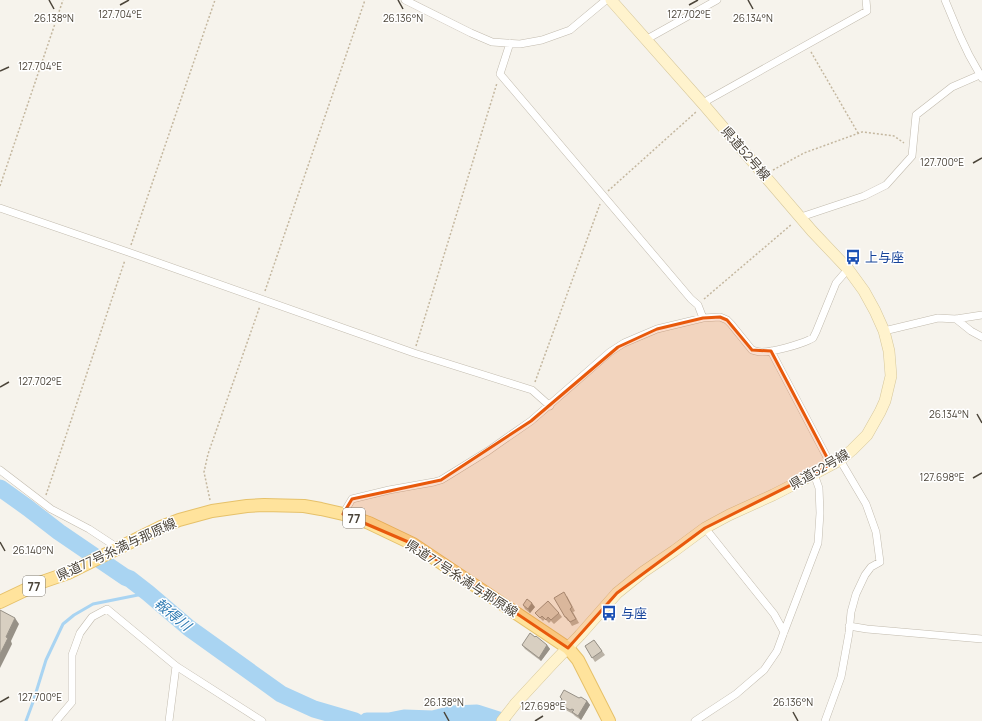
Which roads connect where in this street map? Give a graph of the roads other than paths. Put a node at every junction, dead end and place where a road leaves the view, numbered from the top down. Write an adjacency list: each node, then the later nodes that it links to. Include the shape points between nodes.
1 (404, 0): 8 (street, via 492,42)
2 (606, 0): 8 (street, via 570,30 542,40)
3 (611, 0): 7 (main road, 県道52号線)
4 (717, 0): 7 (street)
5 (866, 0): 10 (street, via 867,11 708,100)
6 (945, 0): 9 (street, via 969,55)
7 (647, 39): 10 (main road, 県道52号線)
8 (510, 43): 15 (street, via 500,74 698,305)
9 (981, 75): 12 (street, via 952,86 916,115 912,156 886,185 864,196)
10 (704, 105): 12 (main road, 県道52号線)
11 (0, 208): 20 (street, via 414,353 532,390)
12 (801, 216): 13 (main road, 県道52号線)
13 (848, 270): 17 (main road, 県道52号線, via 864,291); 19 (street, via 836,283 813,338)
14 (982, 315): 16 (street)
15 (703, 318): 19 (street, via 720,317 727,320 752,350); 20 (street, via 657,329 618,347)
16 (956, 319): 17 (street, via 938,318); 18 (street)
17 (884, 331): 21 (main road, 県道52号線, via 891,376 885,401 866,435 852,450)
18 (982, 337)
19 (771, 351): 21 (street)
20 (550, 406): 24 (street, via 488,451 441,480 352,499)
21 (835, 462): 23 (main road, 県道52号線); 28 (street, via 866,504 876,532 880,562 870,567 865,575 853,604)
22 (0, 470): 26 (street, via 51,509 89,528)
23 (814, 474): 25 (main road, 県道52号線); 29 (street, via 819,488 818,543)
24 (343, 514): 26 (main road, 県道77号糸満与那原線 / 77, via 304,506 280,505 212,511 161,527); 31 (main road, 県道77号糸満与那原線 / 77, via 413,544)
25 (705, 528): 29 (street, via 774,614); 31 (main road, 県道52号線, via 616,593)
26 (113, 550): 27 (main road, 県道77号糸満与那原線 / 77)
27 (0, 602)
28 (850, 626): 30 (street, via 867,630); 39 (street, via 841,676)
29 (784, 632): 38 (street, via 777,650 764,670 736,694)
30 (982, 639)
31 (568, 648): 36 (main road, 県道52号線); 37 (main road, 県道77号糸満与那原線 / 77, via 578,660)
32 (176, 666): 33 (street, via 107,609 92,617 80,633 72,655 72,702); 34 (street); 35 (street)
33 (56, 721)
34 (169, 721)
35 (262, 721)
36 (502, 721)
37 (609, 721)
38 (695, 721)
39 (824, 721)

